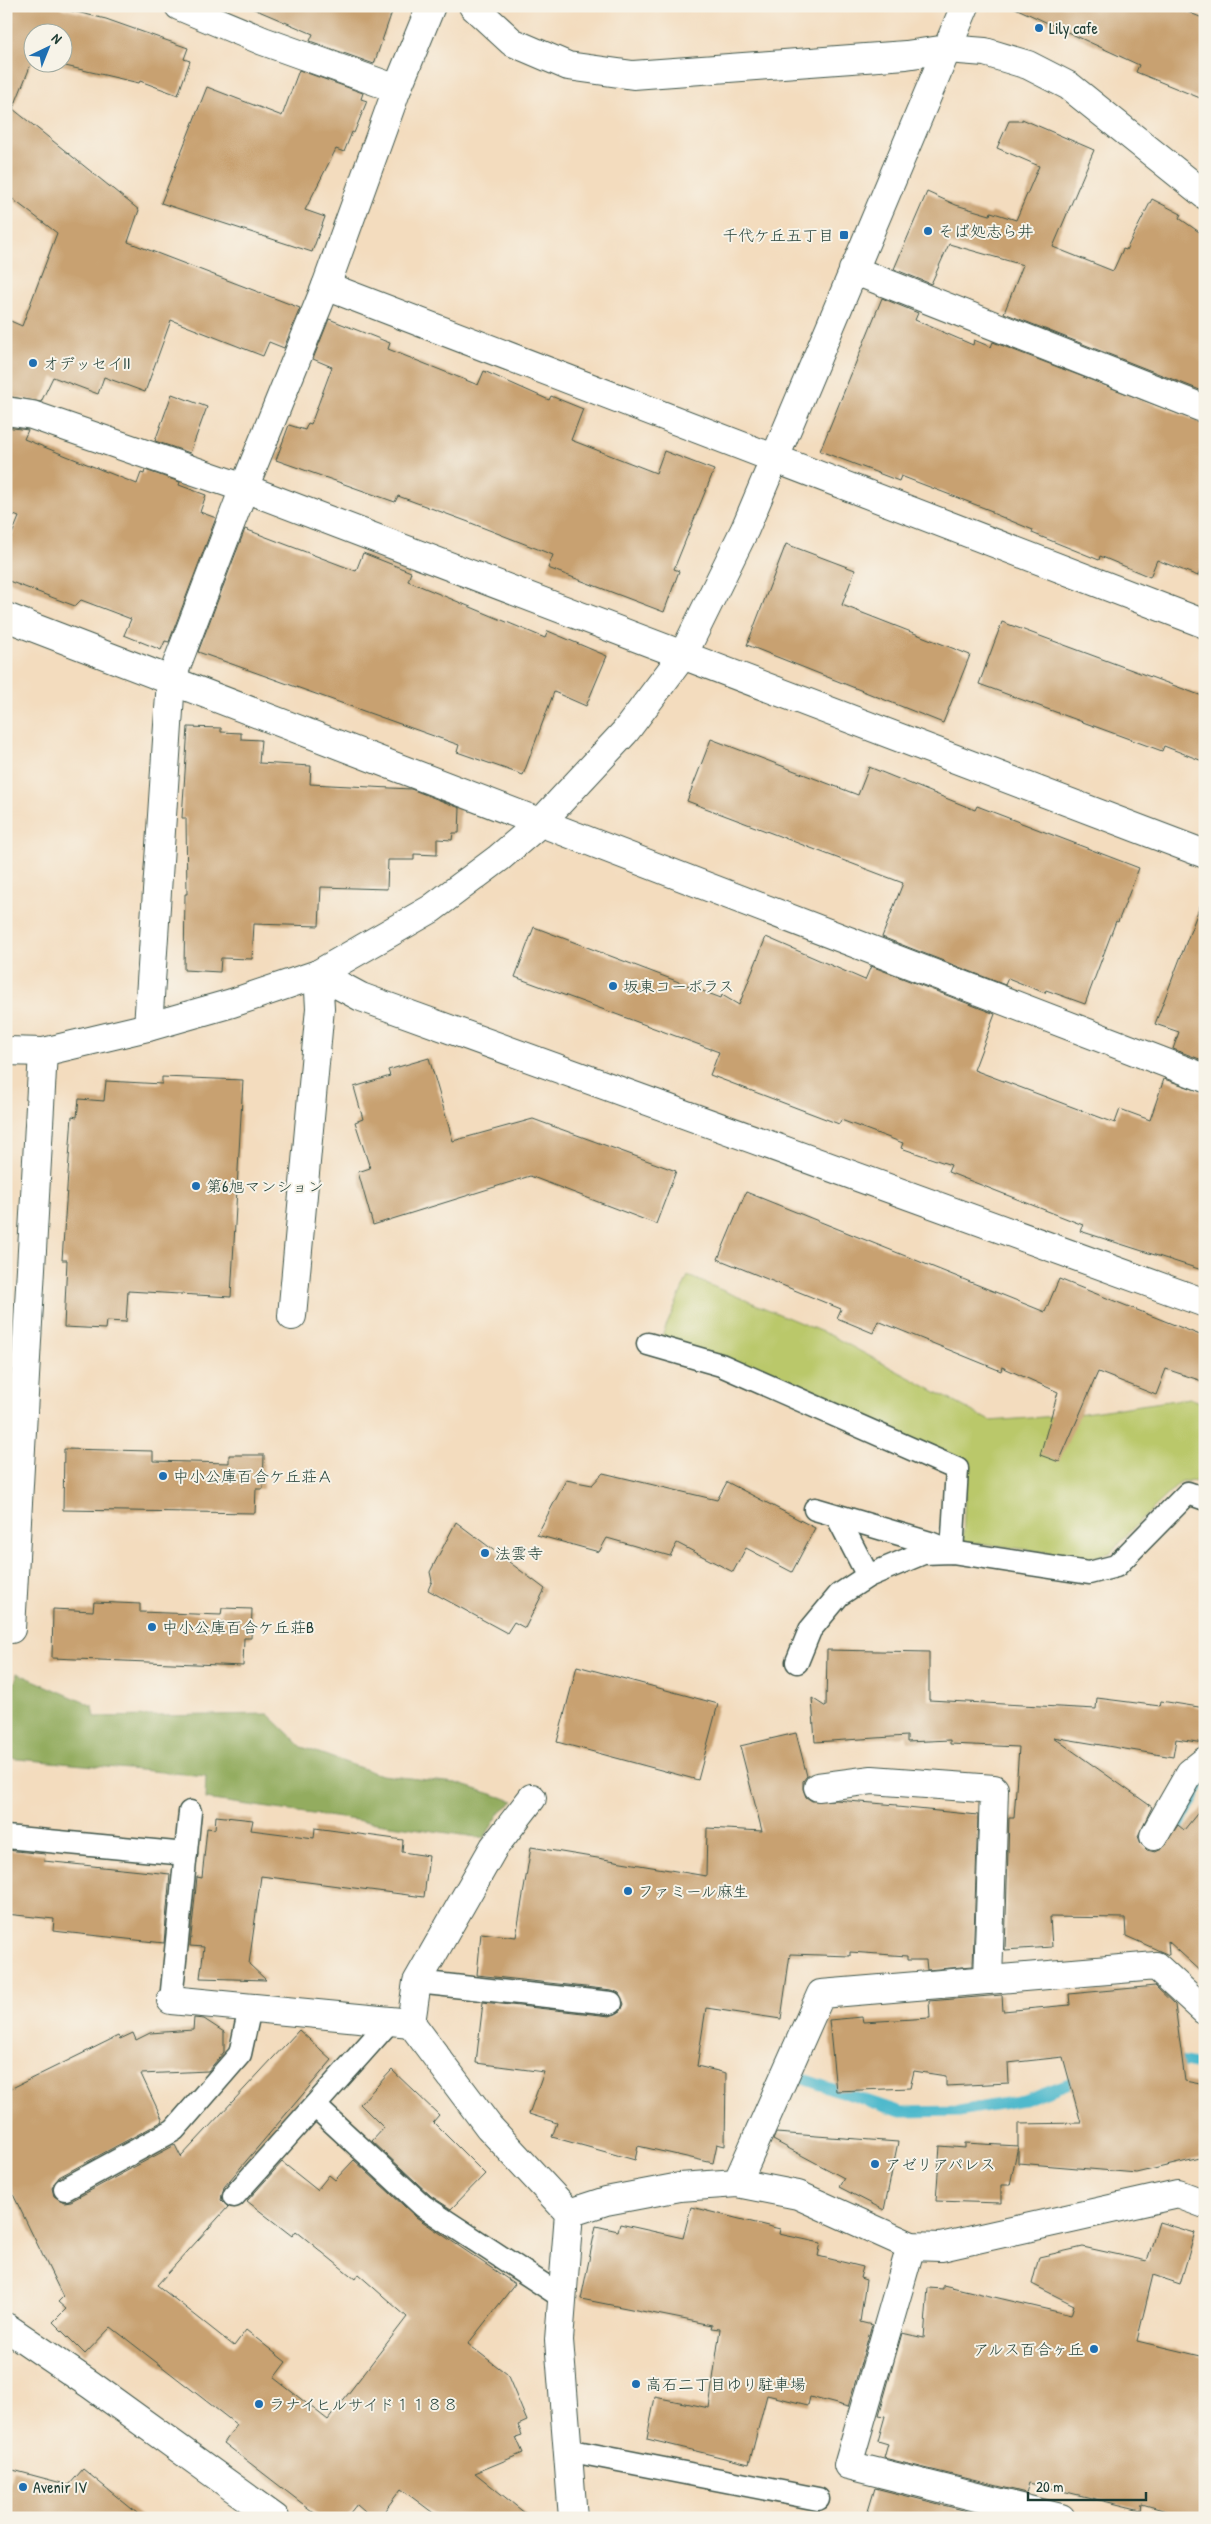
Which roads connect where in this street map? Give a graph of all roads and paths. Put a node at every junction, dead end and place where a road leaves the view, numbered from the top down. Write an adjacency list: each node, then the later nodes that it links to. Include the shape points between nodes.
1 (179, 6): 6 (street, via 263,41)
2 (431, 6): 6 (street)
3 (473, 6): 5 (street, via 512,42 568,66 633,75 906,55)
4 (965, 6): 5 (street)
5 (947, 49): 7 (street, via 985,52 1019,62 1069,86); 8 (street)
6 (397, 89): 9 (street)
7 (1205, 195)
8 (853, 270): 10 (street); 12 (street)
9 (326, 286): 12 (street); 13 (street)
10 (1205, 409)
11 (6, 411): 13 (street, via 32,415)
12 (773, 458): 15 (street); 16 (street, via 745,529)
13 (244, 488): 16 (street); 17 (street)
14 (6, 617): 17 (street)
15 (1205, 624)
16 (683, 655): 18 (street, via 625,732); 19 (street)
17 (171, 680): 18 (street); 21 (street)
18 (541, 822): 20 (street, via 431,909); 24 (street)
19 (1205, 854)
20 (318, 974): 21 (street); 25 (street, via 361,997); 26 (street, via 320,1008)
21 (148, 1027): 23 (street)
22 (6, 1052): 23 (street)
23 (42, 1052): 33 (street, via 11,1629)
24 (1205, 1078)
25 (1205, 1303)
26 (292, 1316)
27 (648, 1344): 31 (lane, via 721,1365 957,1469)
28 (1205, 1499): 31 (lane, via 1188,1493 1116,1566 1089,1573)
29 (815, 1509): 30 (lane)
30 (837, 1516): 31 (lane); 32 (lane)
31 (952, 1552): 32 (lane, via 923,1553)
32 (868, 1576): 34 (lane, via 839,1595 810,1630)
33 (6, 1629)
34 (797, 1662)
35 (1205, 1761): 39 (street, via 1190,1773)
36 (818, 1788): 42 (street, via 872,1780 994,1789)
37 (532, 1798): 43 (street, via 494,1847)
38 (190, 1812): 41 (lane)
39 (1154, 1836)
40 (6, 1837): 41 (lane)
41 (186, 1854): 44 (lane)
42 (988, 1980): 47 (street, via 1156,1966); 50 (street, via 821,1994)
43 (417, 1982): 45 (lane); 48 (street)
44 (171, 2000): 46 (street)
45 (611, 2003)
46 (250, 2008): 48 (street); 51 (lane, via 240,2054 174,2130)
47 (1205, 2011)
48 (401, 2022): 49 (lane); 54 (street)
49 (315, 2106): 52 (lane); 56 (lane, via 422,2206)
50 (737, 2183): 54 (street, via 680,2187 606,2201); 55 (street, via 798,2195)
51 (65, 2188)
52 (234, 2196)
53 (1205, 2204): 55 (street, via 1178,2194 942,2247)
54 (569, 2214): 56 (street)
55 (911, 2246): 62 (street, via 848,2465)
56 (562, 2297): 58 (street, via 559,2340)
57 (6, 2327): 60 (street)
58 (567, 2450): 59 (lane); 61 (street)
59 (818, 2499)
60 (275, 2518)
61 (573, 2518)
62 (1061, 2518)

